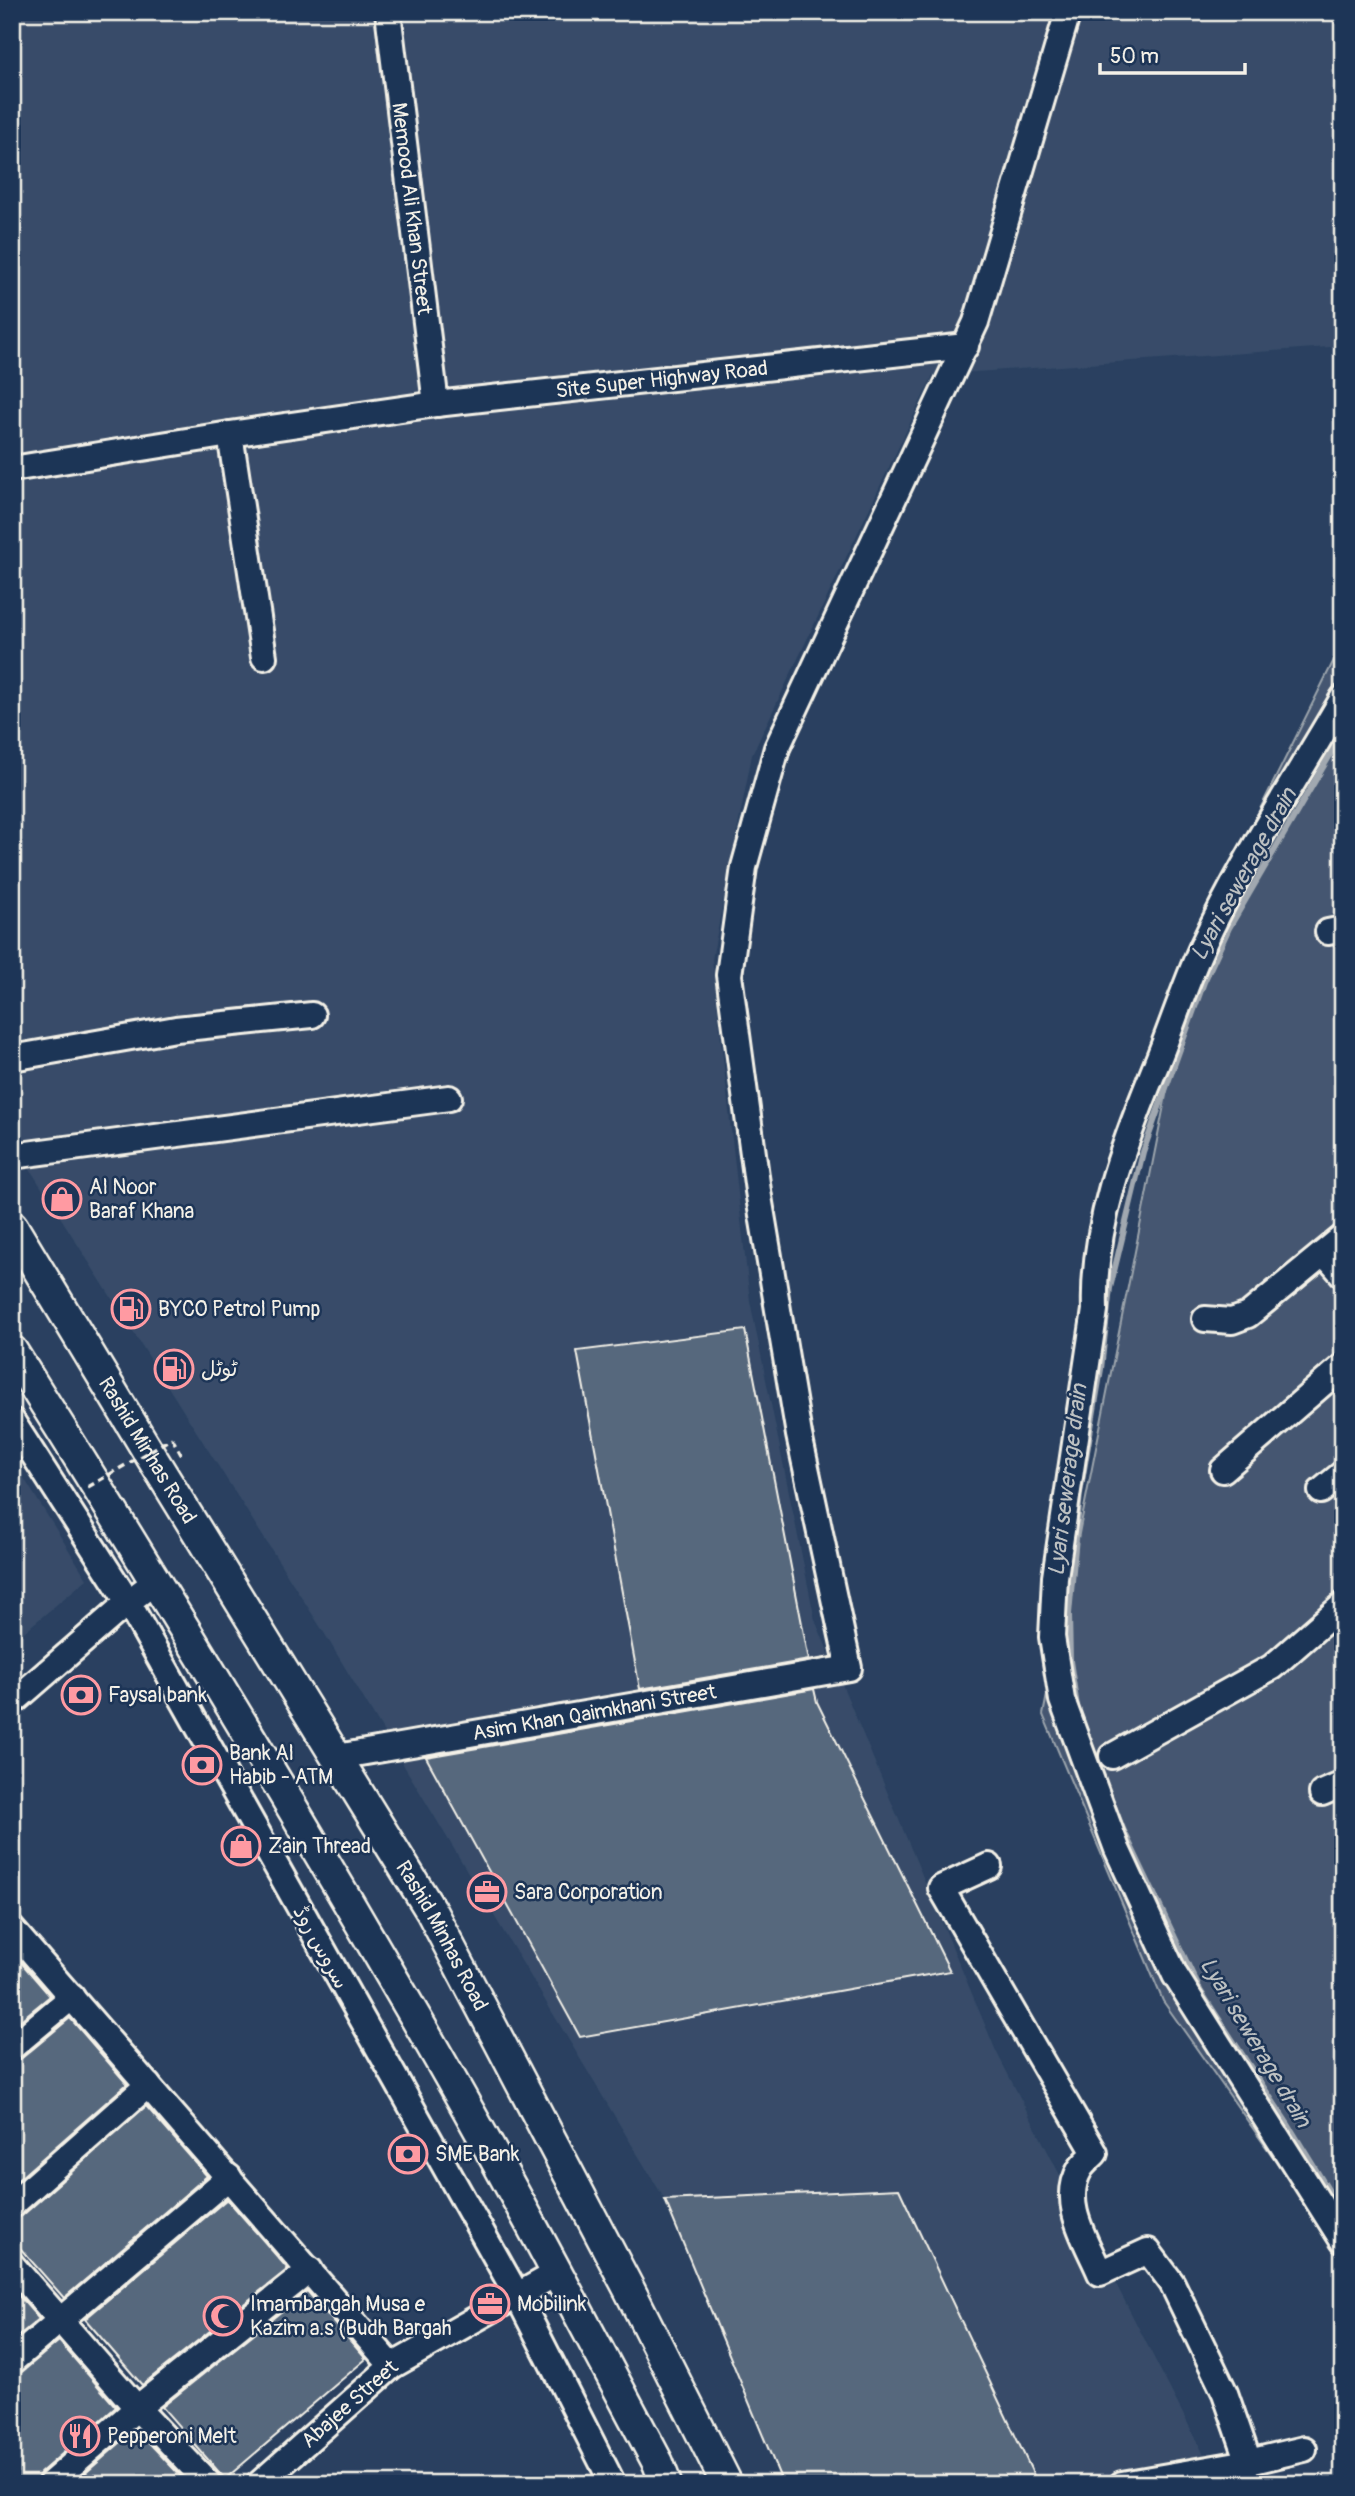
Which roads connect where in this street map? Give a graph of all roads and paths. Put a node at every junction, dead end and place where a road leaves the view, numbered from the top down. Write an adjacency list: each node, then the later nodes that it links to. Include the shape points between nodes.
1 (388, 12): 4 (street, Memood Ali Khan Street)
2 (1068, 12): 3 (street)
3 (965, 346): 4 (street, Site Super Highway Road); 31 (street, Asim Khan Qaimkhani Street, via 777,748 744,867 729,975 758,1191 799,1435 849,1668)
4 (436, 404): 5 (street, Site Super Highway Road)
5 (230, 434): 6 (street, Site Super Highway Road); 7 (street)
6 (12, 469)
7 (264, 657)
8 (1343, 698): 39 (street, via 1202,947 1112,1188 1096,1251 1095,1310 1055,1577 1052,1637 1062,1700 1117,1849 1175,1975)
9 (312, 1015): 10 (street, via 176,1029)
10 (12, 1058)
11 (449, 1098): 12 (street)
12 (12, 1156)
13 (12, 1226): 31 (main road, Rashid Minhas Road)
14 (1343, 1237): 15 (street)
15 (1324, 1253): 16 (street); 17 (street, via 1248,1315 1232,1321)
16 (1343, 1275)
17 (1205, 1319)
18 (12, 1351): 26 (main road)
19 (1343, 1366): 22 (street)
20 (12, 1421): 27 (street, سروس روڈ)
21 (182, 1456): 24 (path, bridge, via 172,1438)
22 (1223, 1470)
23 (1343, 1473): 25 (street)
24 (88, 1488)
25 (1321, 1491)
26 (156, 1581): 27 (street); 42 (main road, via 418,2021)
27 (128, 1602): 29 (street); 43 (street, سروس روڈ)
28 (1343, 1605): 30 (street, via 1272,1667)
29 (12, 1703)
30 (1112, 1756)
31 (337, 1757): 55 (main road, Rashid Minhas Road, via 431,1910)
32 (989, 1866): 49 (street, via 941,1888 1095,2153 1080,2168 1072,2188 1074,2213 1084,2237 1100,2273 1148,2252 1172,2283 1225,2393)
33 (12, 1929): 34 (street)
34 (72, 1997): 35 (street); 36 (street)
35 (12, 2047)
36 (148, 2085): 37 (street); 38 (street)
37 (229, 2177): 41 (street); 44 (street)
38 (12, 2205)
39 (1343, 2241)
40 (12, 2265): 44 (street)
41 (310, 2270): 46 (street); 47 (street)
42 (557, 2273): 43 (street, Abajee Street); 50 (main road)
43 (517, 2295): 46 (street, Abajee Street); 54 (street, سروس روڈ)
44 (60, 2320): 45 (street); 47 (street)
45 (12, 2361)
46 (392, 2366): 53 (street, Abajee Street)
47 (137, 2408): 51 (street); 52 (street)
48 (1304, 2449): 49 (street)
49 (1249, 2462): 56 (street)
50 (662, 2477)
51 (50, 2484)
52 (209, 2484)
53 (259, 2484)
54 (612, 2484)
55 (727, 2484)
56 (1122, 2484)

